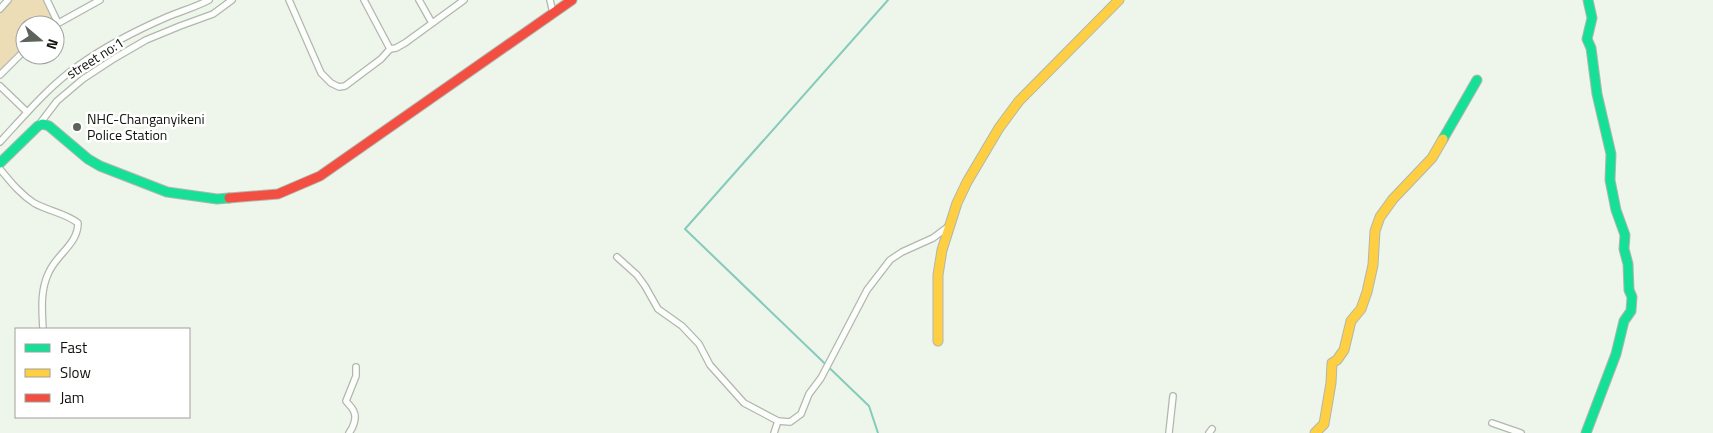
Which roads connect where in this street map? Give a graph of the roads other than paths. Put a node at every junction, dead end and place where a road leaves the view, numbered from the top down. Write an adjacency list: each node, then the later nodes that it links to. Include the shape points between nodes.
1 (8, 0): 14 (street)
2 (47, 0): 16 (street)
3 (99, 0): 17 (street)
4 (210, 0): 24 (street, street no:1, via 166,18 78,65)
5 (232, 0): 25 (street, via 213,14 146,40 115,58 83,79 58,101)
6 (289, 0): 19 (street, via 321,73 339,86 345,86 382,59)
7 (364, 0): 19 (street)
8 (419, 0): 18 (street)
9 (464, 0): 18 (street)
10 (550, 0): 15 (street)
11 (572, 0): 15 (street)
12 (1119, 0): 29 (street, via 1019,101 999,128 968,182)
13 (1588, 0): 42 (street, via 1592,18 1586,39 1591,48 1597,94 1611,154 1610,180 1625,235 1624,249 1632,296 1631,311 1624,321 1616,354)
14 (0, 9)
15 (553, 13): 25 (street, via 320,176 278,194 217,199 167,192 100,166 49,126)
16 (53, 15)
17 (65, 19)
18 (432, 23): 19 (street, via 405,43)
19 (390, 49)
20 (15, 60): 21 (street)
21 (0, 75)
22 (1477, 80): 40 (street, via 1432,158 1388,204 1377,224 1363,307 1351,321 1344,350 1332,363 1324,424)
23 (0, 86): 24 (street)
24 (27, 112): 26 (street, street no:1)
25 (38, 126): 27 (street)
26 (0, 142)
27 (0, 163)
28 (0, 169): 31 (street, via 34,203 78,223 72,242 50,269 44,284)
29 (950, 225): 32 (street, via 938,275); 35 (street, via 933,238 890,260 867,290 801,414 790,422)
30 (617, 257): 35 (street, via 637,275 658,309 682,326 699,344 710,365 744,403)
31 (44, 328)
32 (938, 341)
33 (356, 367): 37 (street, via 356,376 346,401 355,415)
34 (1173, 396): 39 (street)
35 (778, 421): 38 (street)
36 (1492, 423): 41 (street)
37 (349, 433)
38 (774, 433)
39 (1168, 433)
40 (1314, 433)
41 (1521, 433)
42 (1586, 433)

